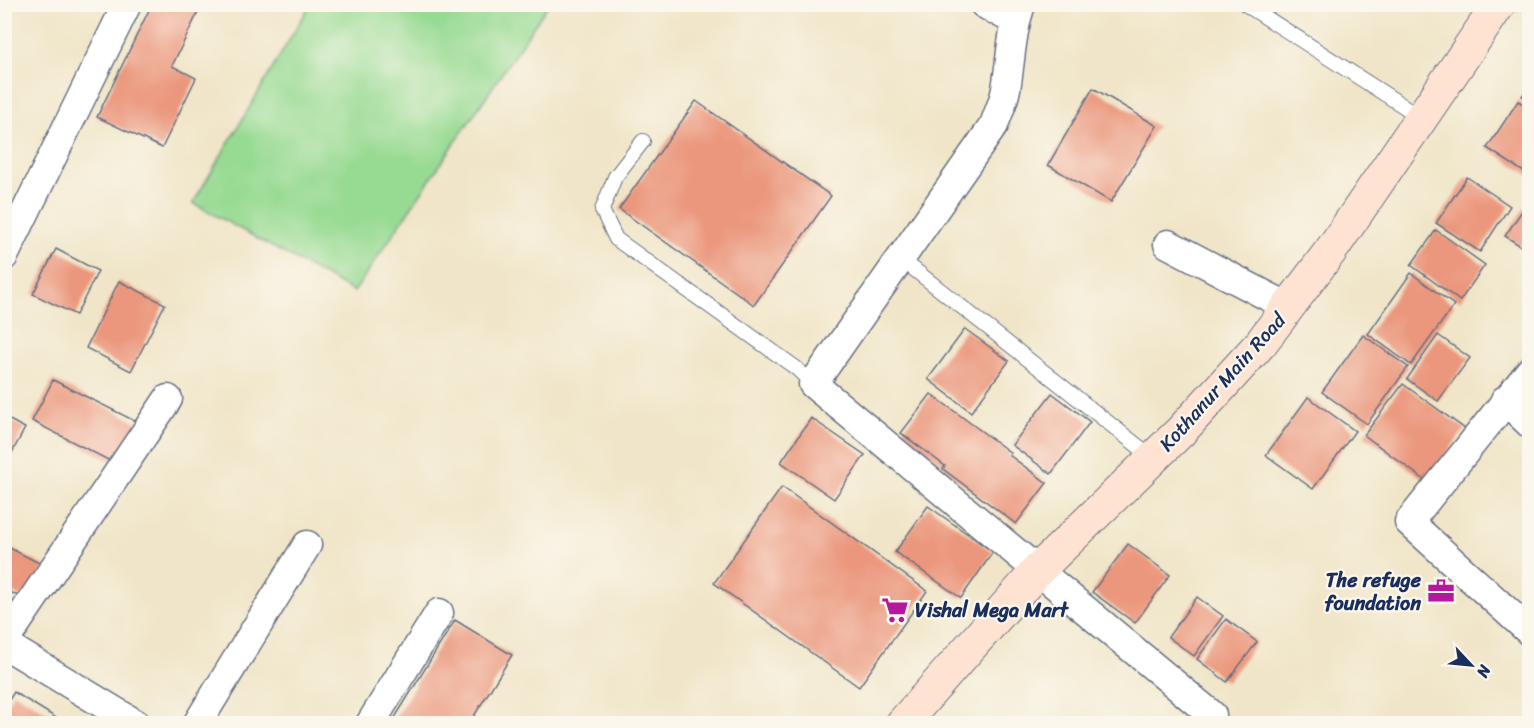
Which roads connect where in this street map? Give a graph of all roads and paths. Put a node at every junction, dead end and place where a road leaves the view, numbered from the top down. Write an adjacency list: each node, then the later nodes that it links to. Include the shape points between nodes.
1 (127, 4): 9 (street)
2 (984, 4): 5 (street)
3 (1245, 4): 6 (lane)
4 (1499, 4): 6 (main road, Kothanur Main Road)
5 (1018, 13): 10 (street, via 1006,91 994,125)
6 (1422, 118): 11 (main road, Kothanur Main Road)
7 (643, 141): 13 (lane, via 615,177 602,210 616,239)
8 (1168, 244): 11 (street)
9 (4, 256)
10 (901, 259): 13 (street); 17 (lane)
11 (1288, 307): 17 (main road, Kothanur Main Road, via 1261,343)
12 (1530, 371): 15 (street)
13 (813, 384): 19 (street)
14 (168, 399): 22 (street)
15 (1505, 400): 16 (street); 21 (street, via 1409,522)
16 (1530, 424)
17 (1153, 458): 19 (main road, Kothanur Main Road)
18 (308, 546): 25 (street)
19 (1038, 570): 23 (street); 27 (main road, Kothanur Main Road)
20 (439, 613): 26 (street)
21 (1530, 632)
22 (4, 643): 24 (street)
23 (1212, 715)
24 (136, 723)
25 (196, 723)
26 (369, 723)
27 (902, 723)

